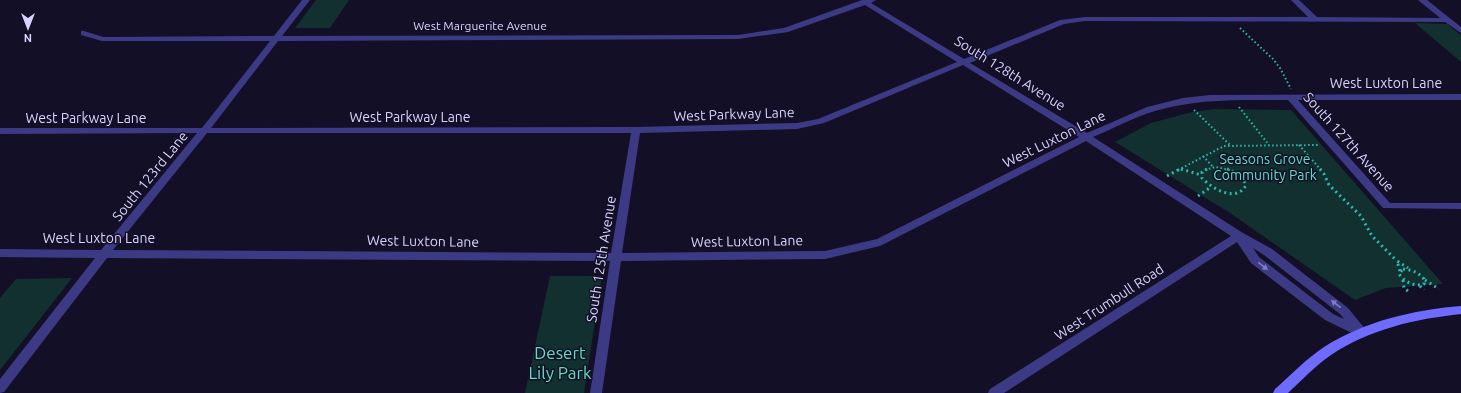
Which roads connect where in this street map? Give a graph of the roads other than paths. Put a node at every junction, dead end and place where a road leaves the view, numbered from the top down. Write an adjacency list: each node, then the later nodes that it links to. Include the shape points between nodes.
1 (306, 0): 9 (street, South 123rd Lane)
2 (1295, 0): 5 (street)
3 (1422, 0): 6 (street)
4 (868, 1): 9 (street, West Marguerite Avenue, via 785,30 738,38); 10 (street, South 128th Avenue)
5 (1314, 19): 6 (street, West Parkway Lane); 10 (street, West Parkway Lane, via 1086,19 1063,22)
6 (1448, 20): 7 (street)
7 (1461, 31)
8 (84, 33): 9 (street, West Marguerite Avenue, via 102,39)
9 (275, 39): 13 (street, South 123rd Lane)
10 (963, 62): 14 (street, West Parkway Lane, via 822,121 771,128); 16 (street, South 128th Avenue)
11 (1290, 97): 12 (street, West Luxton Lane); 16 (street, West Luxton Lane, via 1183,100 1150,109); 17 (street, South 127th Avenue, via 1387,206)
12 (1461, 97)
13 (204, 130): 14 (street, West Parkway Lane); 15 (street, West Parkway Lane); 20 (street, South 123rd Lane)
14 (636, 130): 21 (street, South 125th Avenue)
15 (0, 132)
16 (1086, 137): 18 (street, South 128th Avenue); 21 (street, West Luxton Lane, via 880,242 825,255)
17 (1461, 206)
18 (1239, 236): 23 (street, South 128th Avenue, via 1255,260 1329,317); 26 (street, West Trumbull Road)
19 (0, 252): 20 (street, West Luxton Lane)
20 (105, 252): 21 (street, West Luxton Lane); 24 (street, South 123rd Lane)
21 (616, 257): 25 (street, South 125th Avenue)
22 (1461, 310): 23 (street, via 1424,314)
23 (1362, 333): 27 (street, via 1327,352)
24 (0, 388)
25 (596, 393)
26 (994, 393)
27 (1279, 393)

